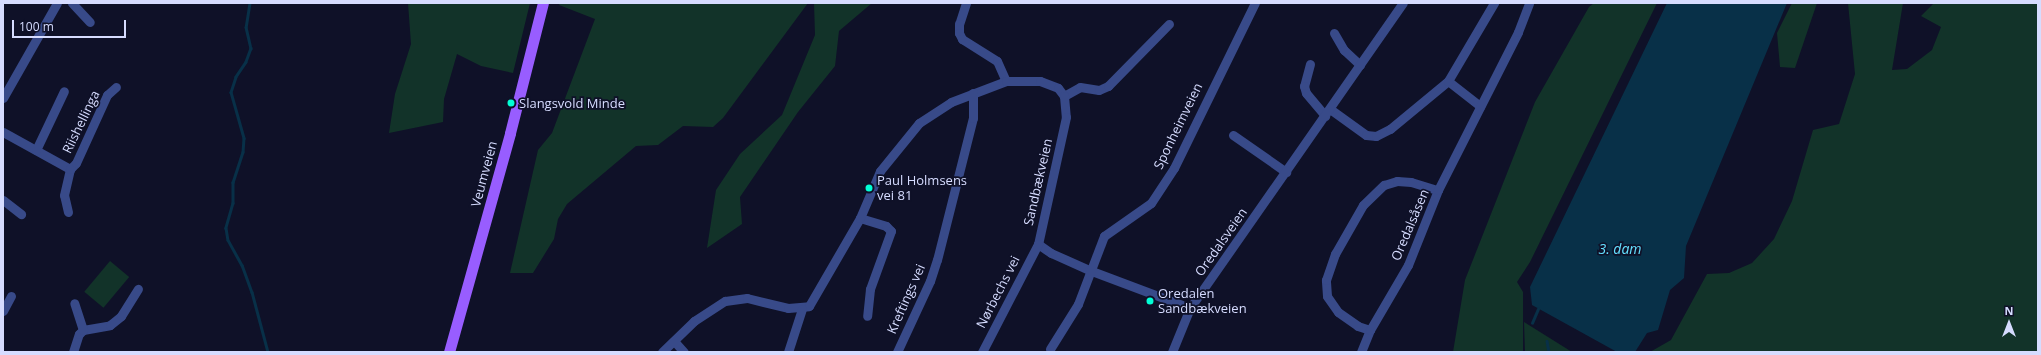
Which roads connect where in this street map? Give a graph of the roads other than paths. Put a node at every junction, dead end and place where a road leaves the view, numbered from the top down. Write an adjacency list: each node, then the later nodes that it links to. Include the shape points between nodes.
1 (57, 3): 20 (street)
2 (72, 3): 9 (street)
3 (543, 3): 47 (main road, Veumveien)
4 (966, 3): 14 (street, via 959,24 959,34 962,39 997,61)
5 (1255, 3): 34 (street, Sponheimveien, via 1174,168 1151,204 1104,236)
6 (1403, 3): 13 (street, Oredalsveien)
7 (1494, 3): 15 (street)
8 (1529, 3): 21 (street, Oredalsåsen, via 1518,32)
9 (90, 22)
10 (1169, 24): 19 (street, via 1108,86 1099,90 1080,87)
11 (1334, 34): 13 (street, via 1344,50)
12 (1310, 64): 22 (street, via 1304,86 1306,94)
13 (1360, 65): 22 (street, Oredalsveien)
14 (1006, 81): 18 (street); 19 (street, via 1040,81 1058,88)
15 (1448, 81): 21 (street); 22 (street, via 1390,129 1376,136 1366,135)
16 (116, 87): 26 (street, Riishellinga, via 107,95 76,163)
17 (64, 91): 25 (street)
18 (973, 93): 32 (street, via 951,102 924,120 901,142 880,171); 51 (street, Kreftings vei, via 973,118 937,260)
19 (1064, 96): 33 (street, Sandbækveien, via 1066,117)
20 (3, 98)
21 (1480, 106): 28 (street, Oredalsåsen)
22 (1328, 112): 27 (street, Oredalsveien)
23 (3, 132): 25 (street, Riishellinga)
24 (1233, 135): 27 (street)
25 (36, 150): 26 (street, Riishellinga)
26 (70, 170): 30 (street, Riishellinga, via 64,194)
27 (1286, 172): 38 (street, Oredalsveien)
28 (1438, 190): 43 (street, Oredalsåsen, via 1408,265); 43 (street, via 1411,182 1397,181 1384,185 1363,205 1335,254 1326,280 1327,296 1338,312 1358,326)
29 (3, 200): 31 (street)
30 (68, 212)
31 (21, 214)
32 (860, 218): 39 (street, via 816,297 809,306); 41 (street, via 886,226 891,232 870,289)
33 (1038, 244): 34 (street, Sandbækveien, via 1052,254); 52 (street, Nørbechs vei)
34 (1089, 270): 38 (street, Sandbækveien); 45 (street, Sponheimveien, via 1078,304)
35 (138, 289): 42 (street, via 121,316 110,325)
36 (11, 296): 40 (street)
37 (74, 303): 42 (street)
38 (1190, 308): 53 (street, Oredalsveien)
39 (802, 309): 44 (street, via 788,308 759,299 735,299 707,312); 50 (street)
40 (3, 311)
41 (867, 316)
42 (83, 330): 46 (street)
43 (1370, 330): 54 (street, Oredalsåsen)
44 (674, 341): 48 (street); 49 (street)
45 (1050, 349)
46 (73, 352)
47 (449, 352)
48 (662, 352)
49 (684, 352)
50 (788, 352)
51 (897, 352)
52 (982, 352)
53 (1172, 352)
54 (1361, 352)

